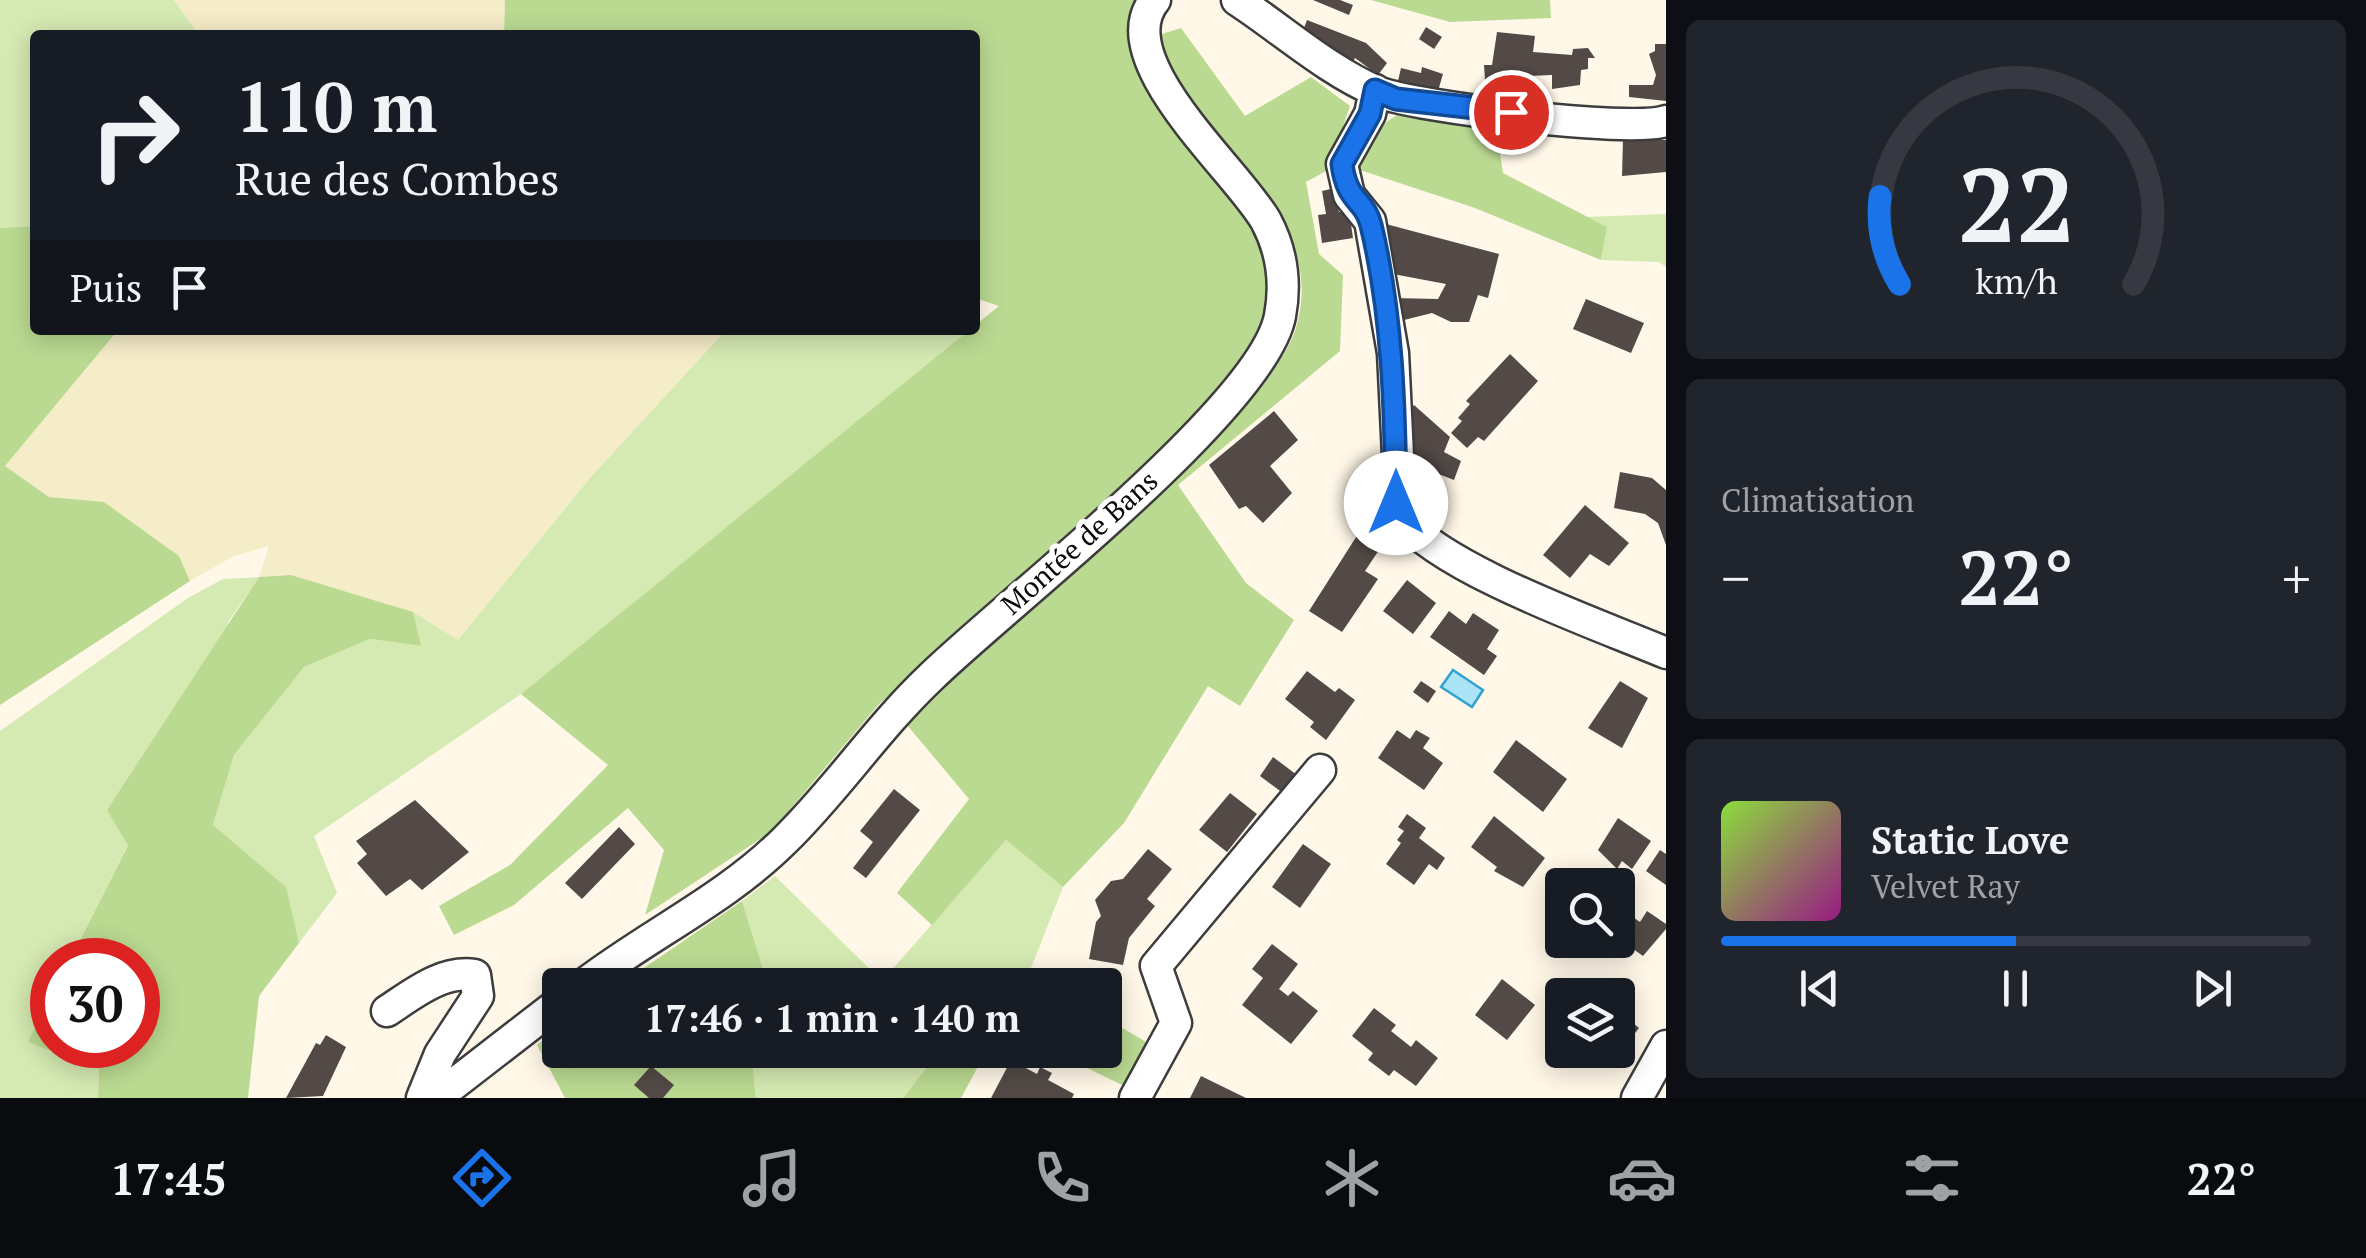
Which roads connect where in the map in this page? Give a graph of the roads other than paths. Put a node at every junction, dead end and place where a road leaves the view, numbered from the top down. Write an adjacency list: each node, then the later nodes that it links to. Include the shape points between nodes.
1 (1155, 0): 7 (street, Montée de Bans, via 1142,32 1157,76 1265,220 1284,269 1280,319 1261,360 1229,402 928,680 785,841)
2 (1238, 0): 3 (street)
3 (1375, 90): 4 (street, via 1396,99 1602,123); 5 (street, via 1370,114 1342,164 1349,195 1370,220 1393,353 1400,517 1414,534 1510,588)
4 (1666, 121)
5 (1666, 654)
6 (1320, 770): 13 (street, via 1156,966 1176,1023)
7 (608, 968)
8 (388, 1011): 11 (street, via 448,976 474,975 478,996 440,1054)
9 (542, 1016): 12 (street)
10 (1666, 1046): 14 (street)
11 (422, 1098)
12 (436, 1098)
13 (1135, 1098)
14 (1637, 1098)

